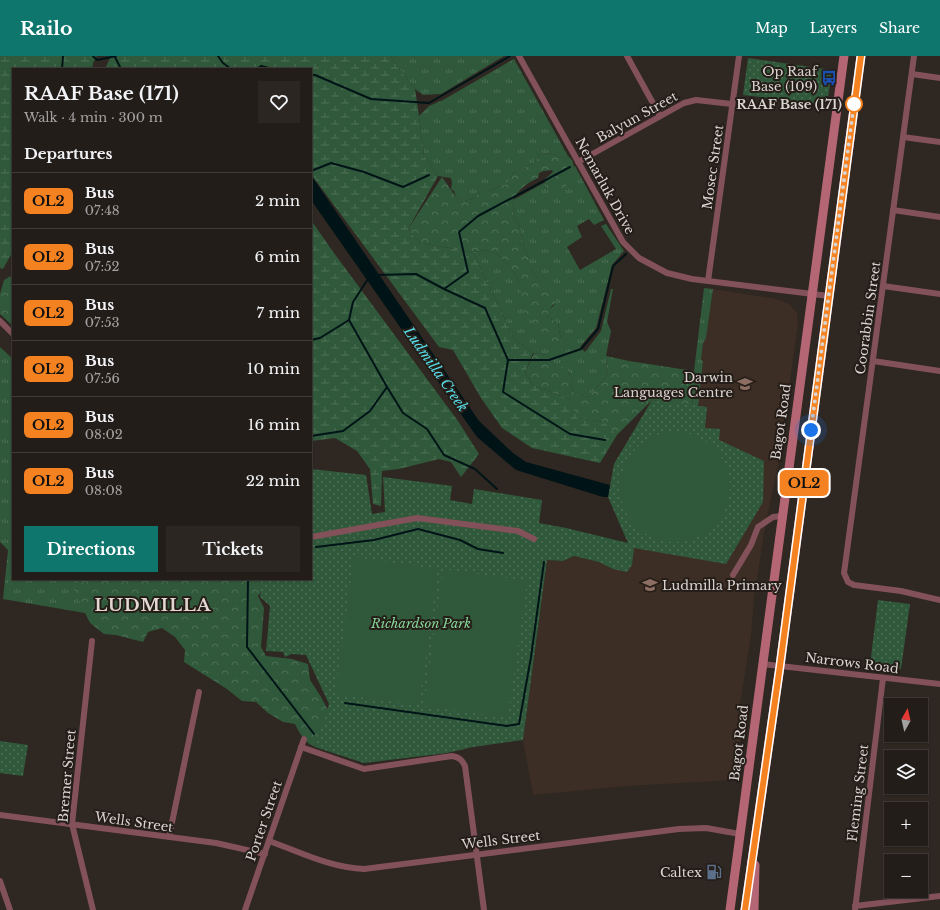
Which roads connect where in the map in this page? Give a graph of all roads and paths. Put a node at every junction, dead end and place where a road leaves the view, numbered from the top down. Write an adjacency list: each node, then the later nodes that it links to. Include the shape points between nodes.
1 (519, 56): 13 (street, Nemarluk Drive)
2 (626, 56): 10 (street)
3 (739, 56): 9 (street, Mosec Street)
4 (844, 56): 18 (main road, Bagot Road)
5 (861, 56): 20 (main road)
6 (914, 56): 7 (street, Coorabbin Street)
7 (912, 74): 8 (street); 11 (street, Coorabbin Street)
8 (940, 78)
9 (732, 104): 10 (street, Balyun Street, via 696,100); 16 (street, Mosec Street)
10 (660, 116): 13 (street, Balyun Street)
11 (903, 137): 12 (street); 14 (street, Coorabbin Street)
12 (940, 142)
13 (578, 162): 16 (street, Nemarluk Drive, via 630,250 667,273)
14 (893, 210): 15 (street); 17 (street, Coorabbin Street)
15 (940, 217)
16 (708, 281): 18 (street, Nemarluk Drive)
17 (883, 286): 19 (street); 23 (street, Coorabbin Street)
18 (812, 294): 20 (street, Nemarluk Drive); 25 (main road, Bagot Road)
19 (940, 294)
20 (829, 296): 32 (main road)
21 (0, 321): 22 (street)
22 (12, 333)
23 (873, 361): 24 (street); 29 (street, Coorabbin Street, via 844,573 848,582 854,585 901,591)
24 (940, 371)
25 (782, 516): 28 (street, via 773,516 758,527 751,545); 31 (main road, Bagot Road)
26 (312, 537): 27 (street, via 417,518 518,532)
27 (534, 539)
28 (733, 575)
29 (940, 600)
30 (92, 641): 39 (street, Bremer Street)
31 (762, 664): 32 (street, Narrows Road); 40 (main road, Bagot Road)
32 (780, 666): 33 (street, Narrows Road); 43 (main road)
33 (884, 678): 34 (street, Narrows Road); 48 (street, Fleming Street)
34 (940, 684)
35 (199, 692): 41 (street)
36 (304, 740): 37 (street, Porter Street)
37 (301, 747): 42 (street, Porter Street); 45 (street, via 364,769 452,756 461,759 465,766)
38 (0, 815): 39 (street, Wells Street)
39 (72, 824): 41 (street, Wells Street); 50 (street, Bremer Street)
40 (740, 834): 45 (street, Wells Street, via 706,828 684,828); 53 (main road, Bagot Road)
41 (169, 837): 44 (street, Wells Street)
42 (269, 841): 44 (street, Porter Street); 45 (street, Wells Street, via 334,865 356,869)
43 (755, 846): 54 (main road); 55 (main road)
44 (265, 854): 51 (street, Porter Street)
45 (477, 854): 52 (street)
46 (0, 881): 49 (street)
47 (940, 896): 48 (street)
48 (855, 908)
49 (10, 910)
50 (93, 910)
51 (245, 910)
52 (484, 910)
53 (730, 910)
54 (745, 910)
55 (754, 910)

